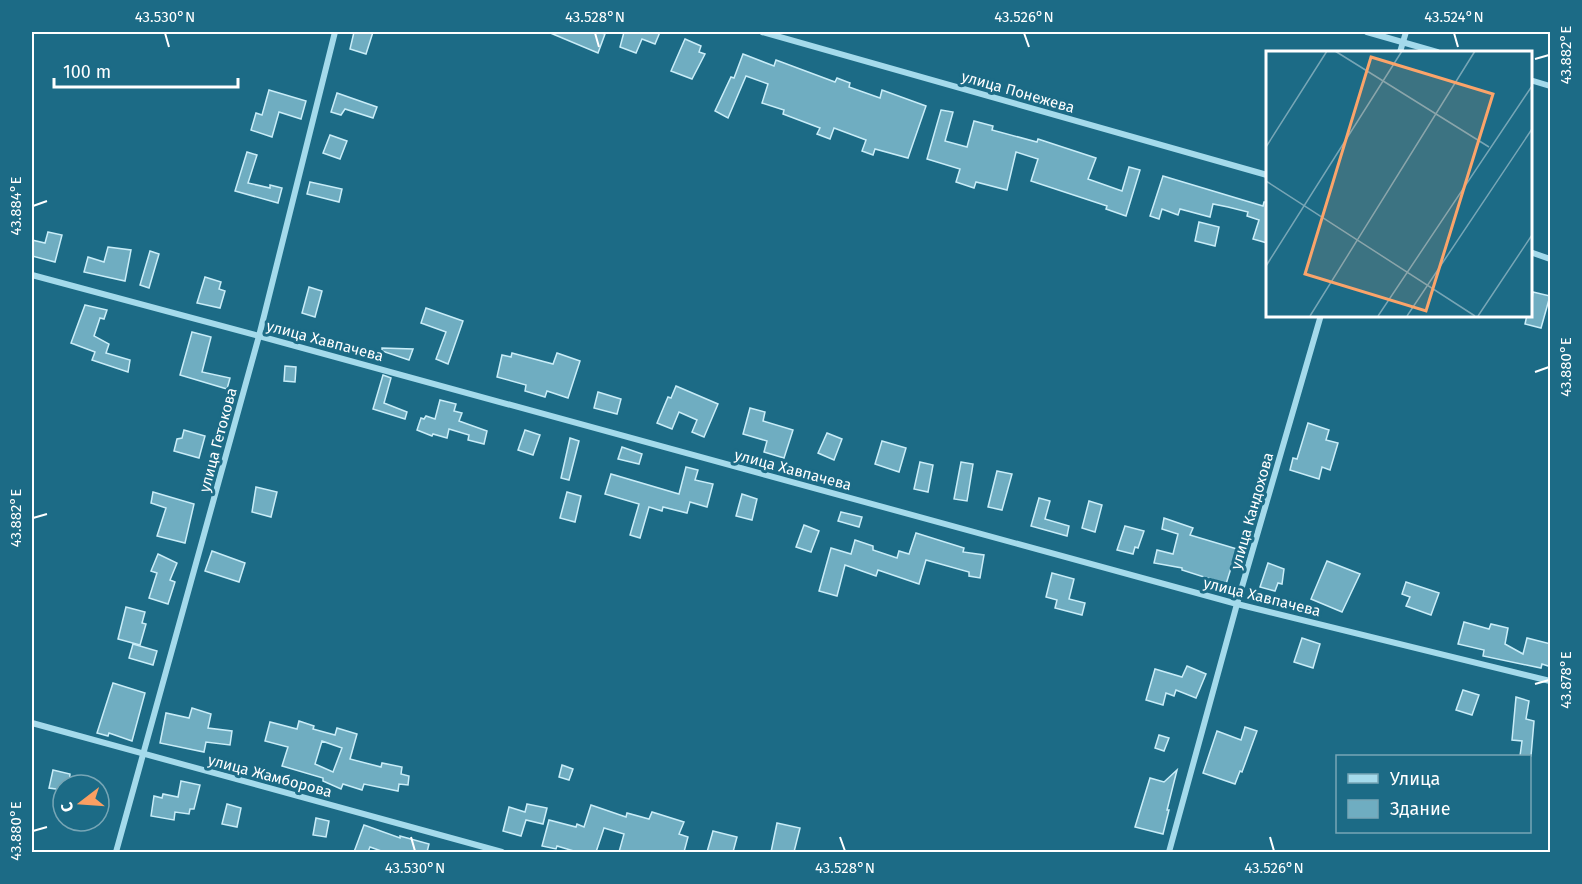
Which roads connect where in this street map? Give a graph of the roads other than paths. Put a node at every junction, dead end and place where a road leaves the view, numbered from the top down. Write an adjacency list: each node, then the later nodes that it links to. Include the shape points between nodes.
1 (336, 32): 15 (street, улица Гетокова)
2 (762, 32): 10 (street, улица Понежева)
3 (1367, 32): 5 (street)
4 (1406, 32): 5 (street)
5 (1403, 42): 6 (street); 7 (street)
6 (1400, 51)
7 (1434, 51)
8 (1531, 80): 9 (street)
9 (1551, 86)
10 (1266, 175)
11 (1531, 252): 12 (street)
12 (1551, 259)
13 (32, 275): 15 (street, улица Хавпачева)
14 (1321, 316): 16 (street, улица Кандохова)
15 (259, 336): 16 (street, улица Хавпачева); 19 (street, улица Гетокова)
16 (1237, 604): 17 (street, улица Хавпачева); 22 (street, улица Кандохова)
17 (1551, 681)
18 (32, 723): 19 (street, улица Жамборова)
19 (143, 753): 20 (street, улица Гетокова); 21 (street, улица Жамборова)
20 (116, 852)
21 (502, 852)
22 (1169, 852)

